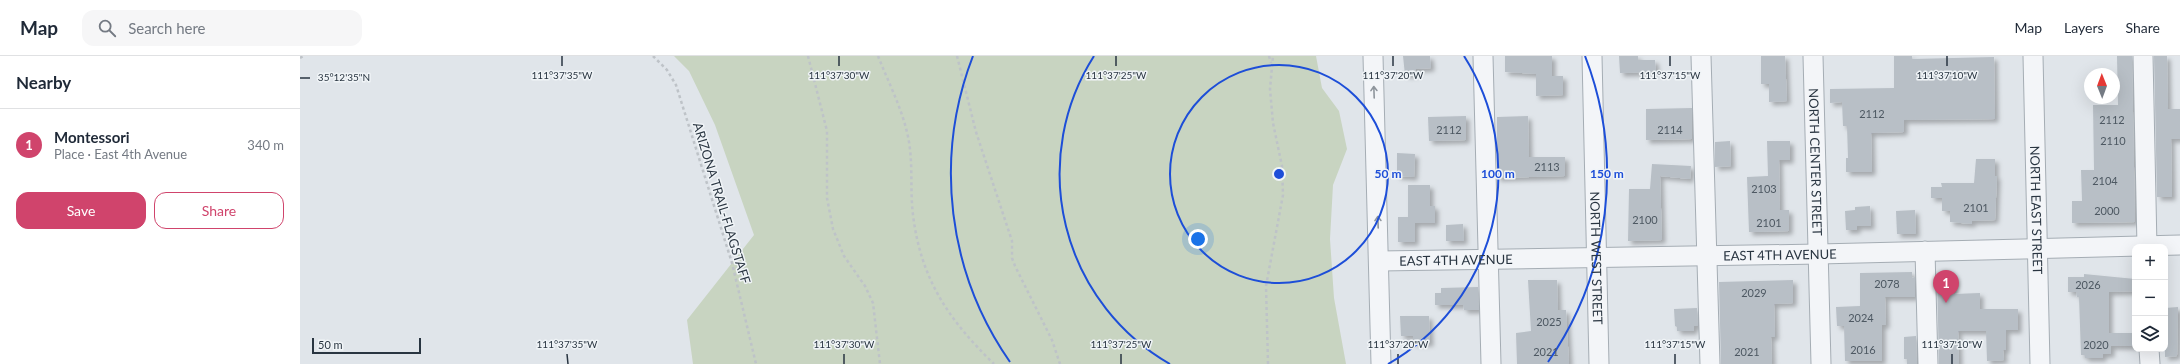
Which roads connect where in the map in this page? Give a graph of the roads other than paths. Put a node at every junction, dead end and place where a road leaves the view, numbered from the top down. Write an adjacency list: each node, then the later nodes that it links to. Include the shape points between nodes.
1 (1373, 56): 18 (street, one-way to 1)
2 (1483, 56): 17 (street)
3 (1592, 56): 16 (street, NORTH WEST STREET)
4 (1701, 56): 15 (street)
5 (1813, 56): 14 (street, NORTH CENTER STREET)
6 (2033, 56): 12 (street, NORTH EAST STREET)
7 (2143, 56): 8 (street)
8 (2147, 244)
9 (2168, 245): 10 (street, EAST 4TH AVENUE)
10 (2180, 245)
11 (2132, 246): 12 (street, EAST 4TH AVENUE)
12 (2038, 248): 13 (street, EAST 4TH AVENUE); 26 (street, NORTH EAST STREET)
13 (1925, 251): 14 (street, EAST 4TH AVENUE); 25 (street)
14 (1818, 254): 15 (street, EAST 4TH AVENUE); 24 (street, NORTH CENTER STREET)
15 (1706, 255): 16 (street, EAST 4TH AVENUE); 23 (street)
16 (1596, 257): 17 (street, EAST 4TH AVENUE); 22 (street, NORTH WEST STREET)
17 (1488, 259): 18 (street, EAST 4TH AVENUE); 21 (street)
18 (1380, 261): 20 (street)
19 (2149, 352): 27 (street)
20 (1381, 364)
21 (1491, 364)
22 (1599, 364)
23 (1710, 364)
24 (1821, 364)
25 (1928, 364)
26 (2040, 364)
27 (2150, 364)

